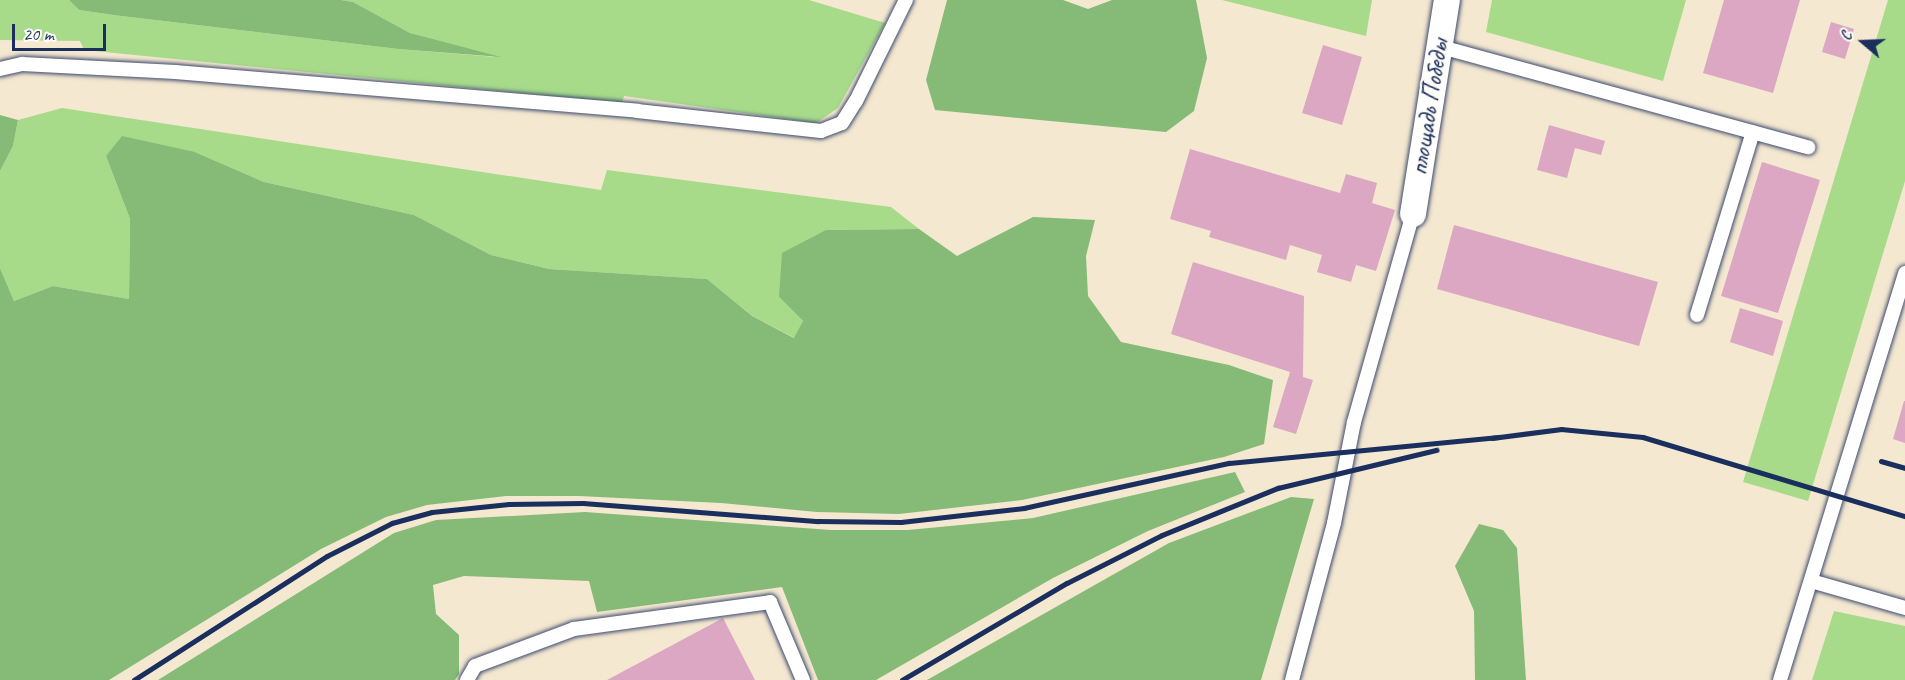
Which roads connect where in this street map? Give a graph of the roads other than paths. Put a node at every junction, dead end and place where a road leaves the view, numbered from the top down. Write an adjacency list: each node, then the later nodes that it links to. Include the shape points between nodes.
1 (906, 0): 4 (lane, via 847,116 842,123 821,131 637,111 176,72 22,64)
2 (1447, 0): 3 (street, площадь Победы)
3 (1438, 46): 5 (lane); 7 (street, площадь Победы)
4 (0, 69)
5 (1753, 132): 6 (lane); 9 (lane)
6 (1808, 147)
7 (1413, 214): 14 (lane, via 1354,422 1334,523)
8 (1905, 273): 10 (lane)
9 (1697, 315)
10 (1810, 581): 11 (lane); 15 (lane)
11 (1905, 608)
12 (466, 680): 13 (lane, via 475,666 574,629 770,602)
13 (803, 680)
14 (1292, 680)
15 (1780, 680)

